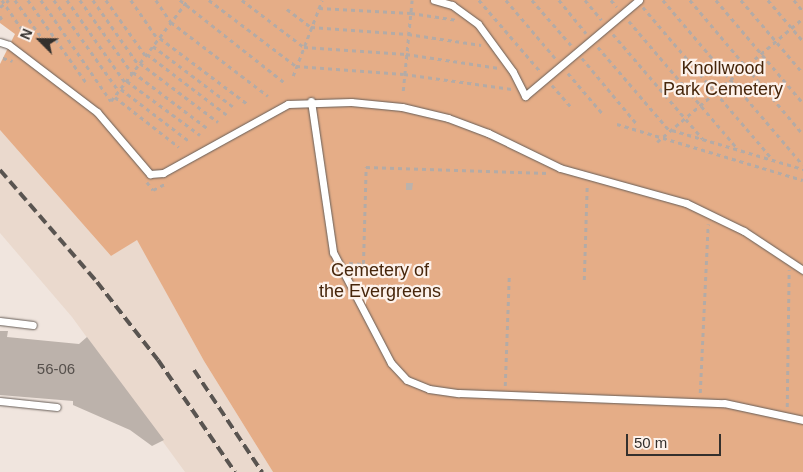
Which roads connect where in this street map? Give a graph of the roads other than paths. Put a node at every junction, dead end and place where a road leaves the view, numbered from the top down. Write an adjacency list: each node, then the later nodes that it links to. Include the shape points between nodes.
1 (434, 0): 2 (lane, via 465,14 478,24 512,70 525,96)
2 (638, 0)
3 (0, 42): 4 (lane, via 10,45 97,112 150,174 163,173 288,104)
4 (311, 101): 5 (lane, via 402,107 448,118 560,168 686,203 744,231); 10 (lane, via 333,252 391,363 407,380 429,389 505,395 724,403)
5 (803, 270)
6 (0, 321): 7 (lane)
7 (33, 325)
8 (0, 401): 9 (lane)
9 (57, 407)
10 (803, 420)

